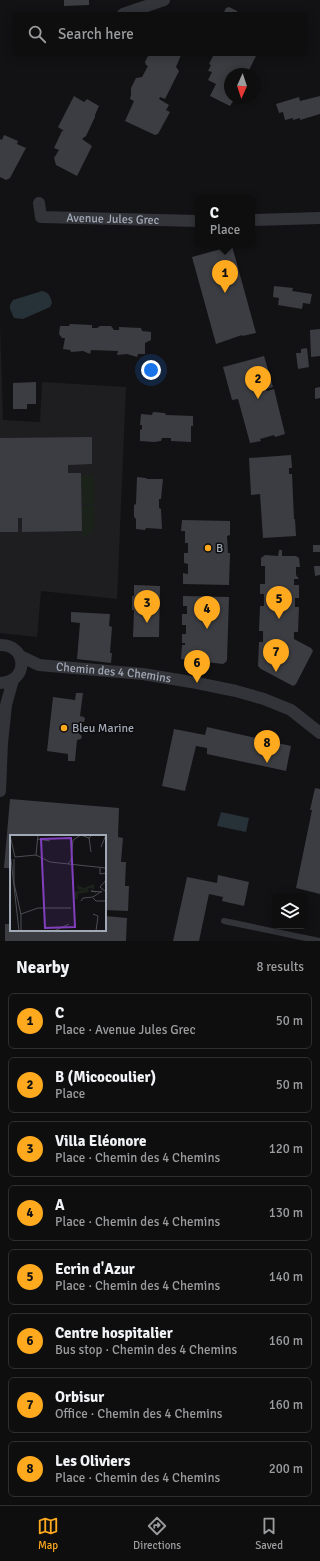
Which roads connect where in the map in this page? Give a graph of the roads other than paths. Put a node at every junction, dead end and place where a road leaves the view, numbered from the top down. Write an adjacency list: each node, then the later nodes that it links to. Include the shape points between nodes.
1 (164, 0): 2 (street)
2 (129, 12)
3 (39, 203): 6 (street, Avenue Jules Grec, via 41,217)
4 (320, 218): 5 (street)
5 (255, 220)
6 (195, 221)
7 (0, 645): 8 (street, Chemin des 4 Chemins, via 14,649)
8 (20, 656): 9 (street, Chemin des 4 Chemins); 10 (street, via 22,666)
9 (39, 665): 10 (street, Chemin des 4 Chemins); 13 (street, Chemin des 4 Chemins, via 143,674 236,691 291,710)
10 (16, 676): 11 (street, Chemin des 4 Chemins, via 6,683); 12 (street)
11 (0, 683)
12 (3, 699): 14 (street)
13 (320, 733)
14 (0, 791)
15 (224, 921): 16 (lane)
16 (320, 941)

